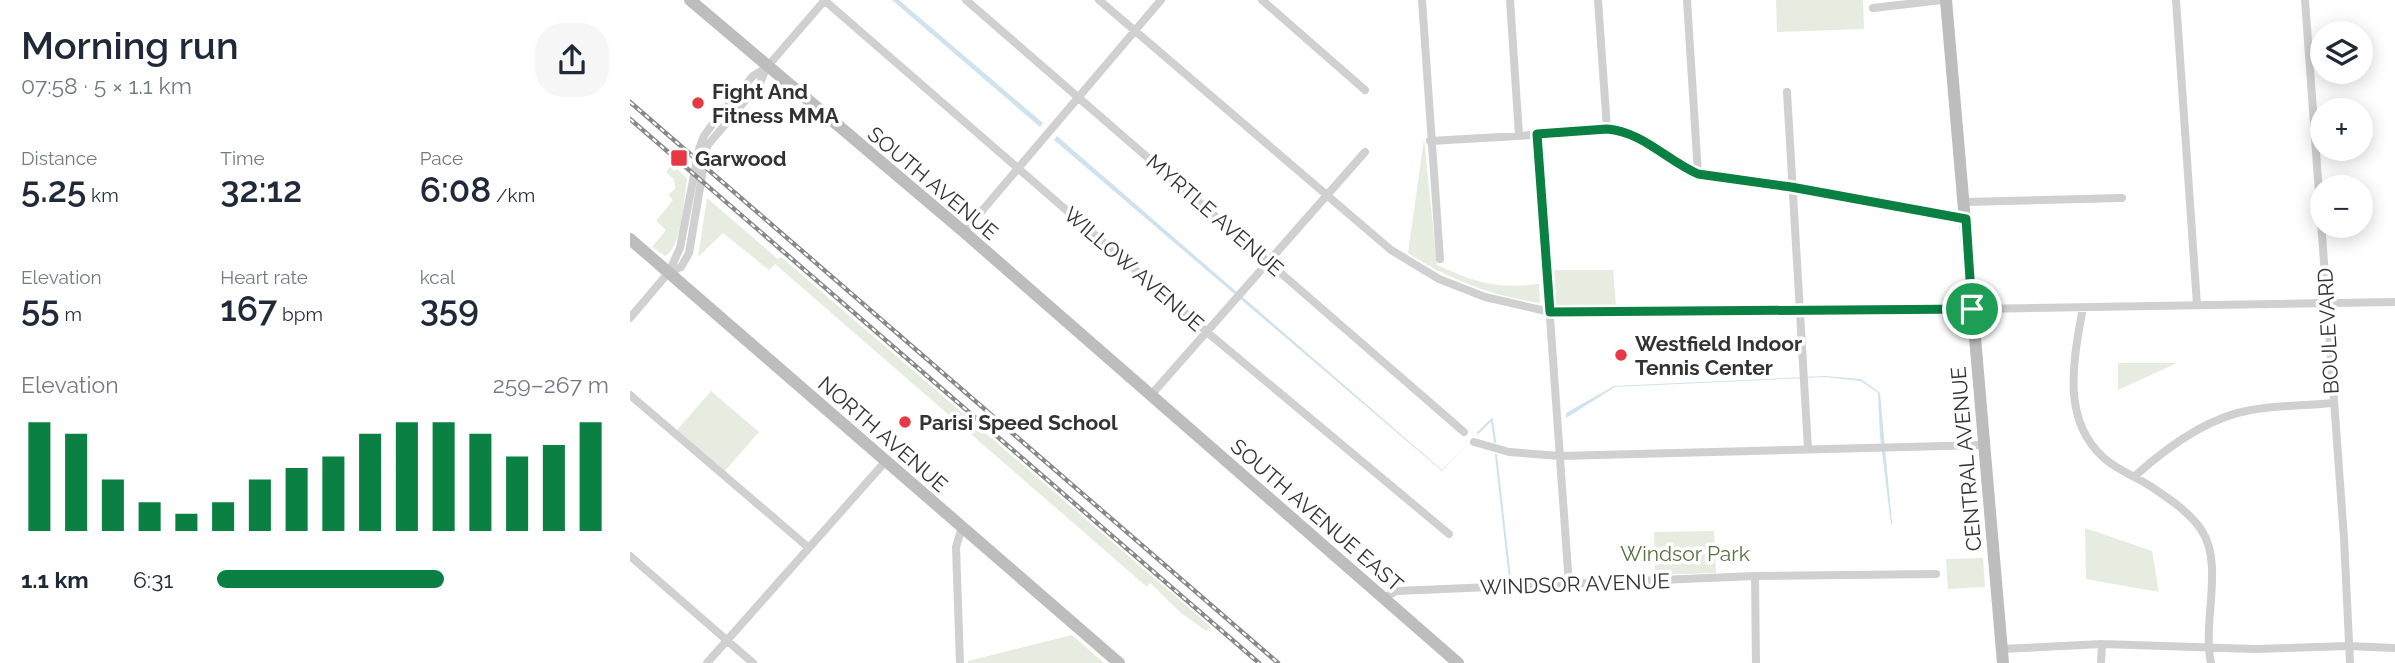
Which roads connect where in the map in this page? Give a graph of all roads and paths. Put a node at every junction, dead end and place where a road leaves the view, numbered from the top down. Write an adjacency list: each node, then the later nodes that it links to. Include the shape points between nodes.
1 (690, 0): 16 (main road, SOUTH AVENUE)
2 (825, 0): 16 (street); 25 (street, WILLOW AVENUE)
3 (967, 0): 19 (street, MYRTLE AVENUE)
4 (1099, 0): 15 (street)
5 (1161, 0): 15 (street)
6 (1262, 0): 17 (street)
7 (1422, 0): 23 (street)
8 (1510, 0): 22 (street)
9 (1598, 0): 20 (street)
10 (1687, 0): 26 (street)
11 (1944, 0): 14 (street); 30 (main road, CENTRAL AVENUE)
12 (2176, 0): 39 (street)
13 (2305, 0): 38 (street, BOULEVARD)
14 (1872, 8)
15 (1136, 31): 19 (street); 28 (street)
16 (767, 67): 32 (main road, SOUTH AVENUE); 36 (street, via 760,83 707,146 688,253 681,267)
17 (1365, 90)
18 (1787, 92): 27 (street)
19 (1079, 98): 25 (street); 35 (street, MYRTLE AVENUE)
20 (1607, 129): 21 (street); 26 (street, via 1632,133)
21 (1537, 134): 22 (street); 42 (street)
22 (1519, 135): 23 (street)
23 (1430, 141): 34 (street)
24 (1365, 152): 28 (street)
25 (1018, 168): 32 (street); 45 (street, WILLOW AVENUE)
26 (1698, 174): 27 (street)
27 (1791, 187): 31 (street); 43 (street)
28 (1327, 193): 35 (street); 42 (street, via 1391,250 1439,278 1485,297)
29 (2122, 198): 30 (street)
30 (1965, 202): 31 (main road, CENTRAL AVENUE)
31 (1966, 219): 41 (main road, CENTRAL AVENUE)
32 (964, 232): 47 (main road, SOUTH AVENUE)
33 (630, 239): 36 (main road, NORTH AVENUE)
34 (1440, 259)
35 (1269, 262): 45 (street); 49 (street, MYRTLE AVENUE)
36 (669, 272): 44 (street); 54 (main road, NORTH AVENUE)
37 (2395, 302): 38 (street)
38 (2327, 303): 39 (street); 48 (street, BOULEVARD)
39 (2197, 305): 40 (street)
40 (2083, 307): 41 (street); 55 (street, via 2073,367 2078,416 2105,459)
41 (1972, 309): 43 (street); 51 (main road, CENTRAL AVENUE)
42 (1550, 312): 43 (street); 53 (street)
43 (1799, 312): 52 (street)
44 (630, 318)
45 (1208, 333): 47 (street); 57 (street, WILLOW AVENUE)
46 (630, 395): 58 (street)
47 (1151, 396): 63 (main road, SOUTH AVENUE EAST)
48 (2332, 404): 55 (street, via 2250,410 2223,419 2174,444); 66 (street, BOULEVARD)
49 (1464, 432)
50 (1474, 442): 53 (street, via 1509,453)
51 (1984, 445): 52 (street); 69 (main road, CENTRAL AVENUE)
52 (1808, 449): 53 (street)
53 (1560, 456): 62 (street)
54 (885, 462): 56 (main road, NORTH AVENUE); 58 (street)
55 (2135, 476): 67 (street, via 2187,513 2208,543)
56 (962, 527): 70 (main road, NORTH AVENUE); 73 (street, via 956,547)
57 (1449, 534)
58 (809, 548): 64 (street)
59 (630, 556): 64 (street)
60 (1936, 574): 61 (street, WINDSOR AVENUE)
61 (1755, 576): 62 (street, WINDSOR AVENUE); 75 (street)
62 (1569, 585): 63 (street, WINDSOR AVENUE, via 1397,591)
63 (1383, 598): 74 (main road, SOUTH AVENUE EAST)
64 (727, 640): 71 (street); 72 (street)
65 (2102, 644): 67 (street); 69 (street); 77 (street)
66 (2348, 646): 67 (street); 68 (street); 79 (street, BOULEVARD)
67 (2207, 647): 78 (street)
68 (2395, 648)
69 (2001, 649): 76 (main road, CENTRAL AVENUE)
70 (1115, 660)
71 (707, 663)
72 (753, 663)
73 (960, 663)
74 (1458, 663)
75 (1756, 663)
76 (2003, 663)
77 (2101, 663)
78 (2211, 663)
79 (2350, 663)

